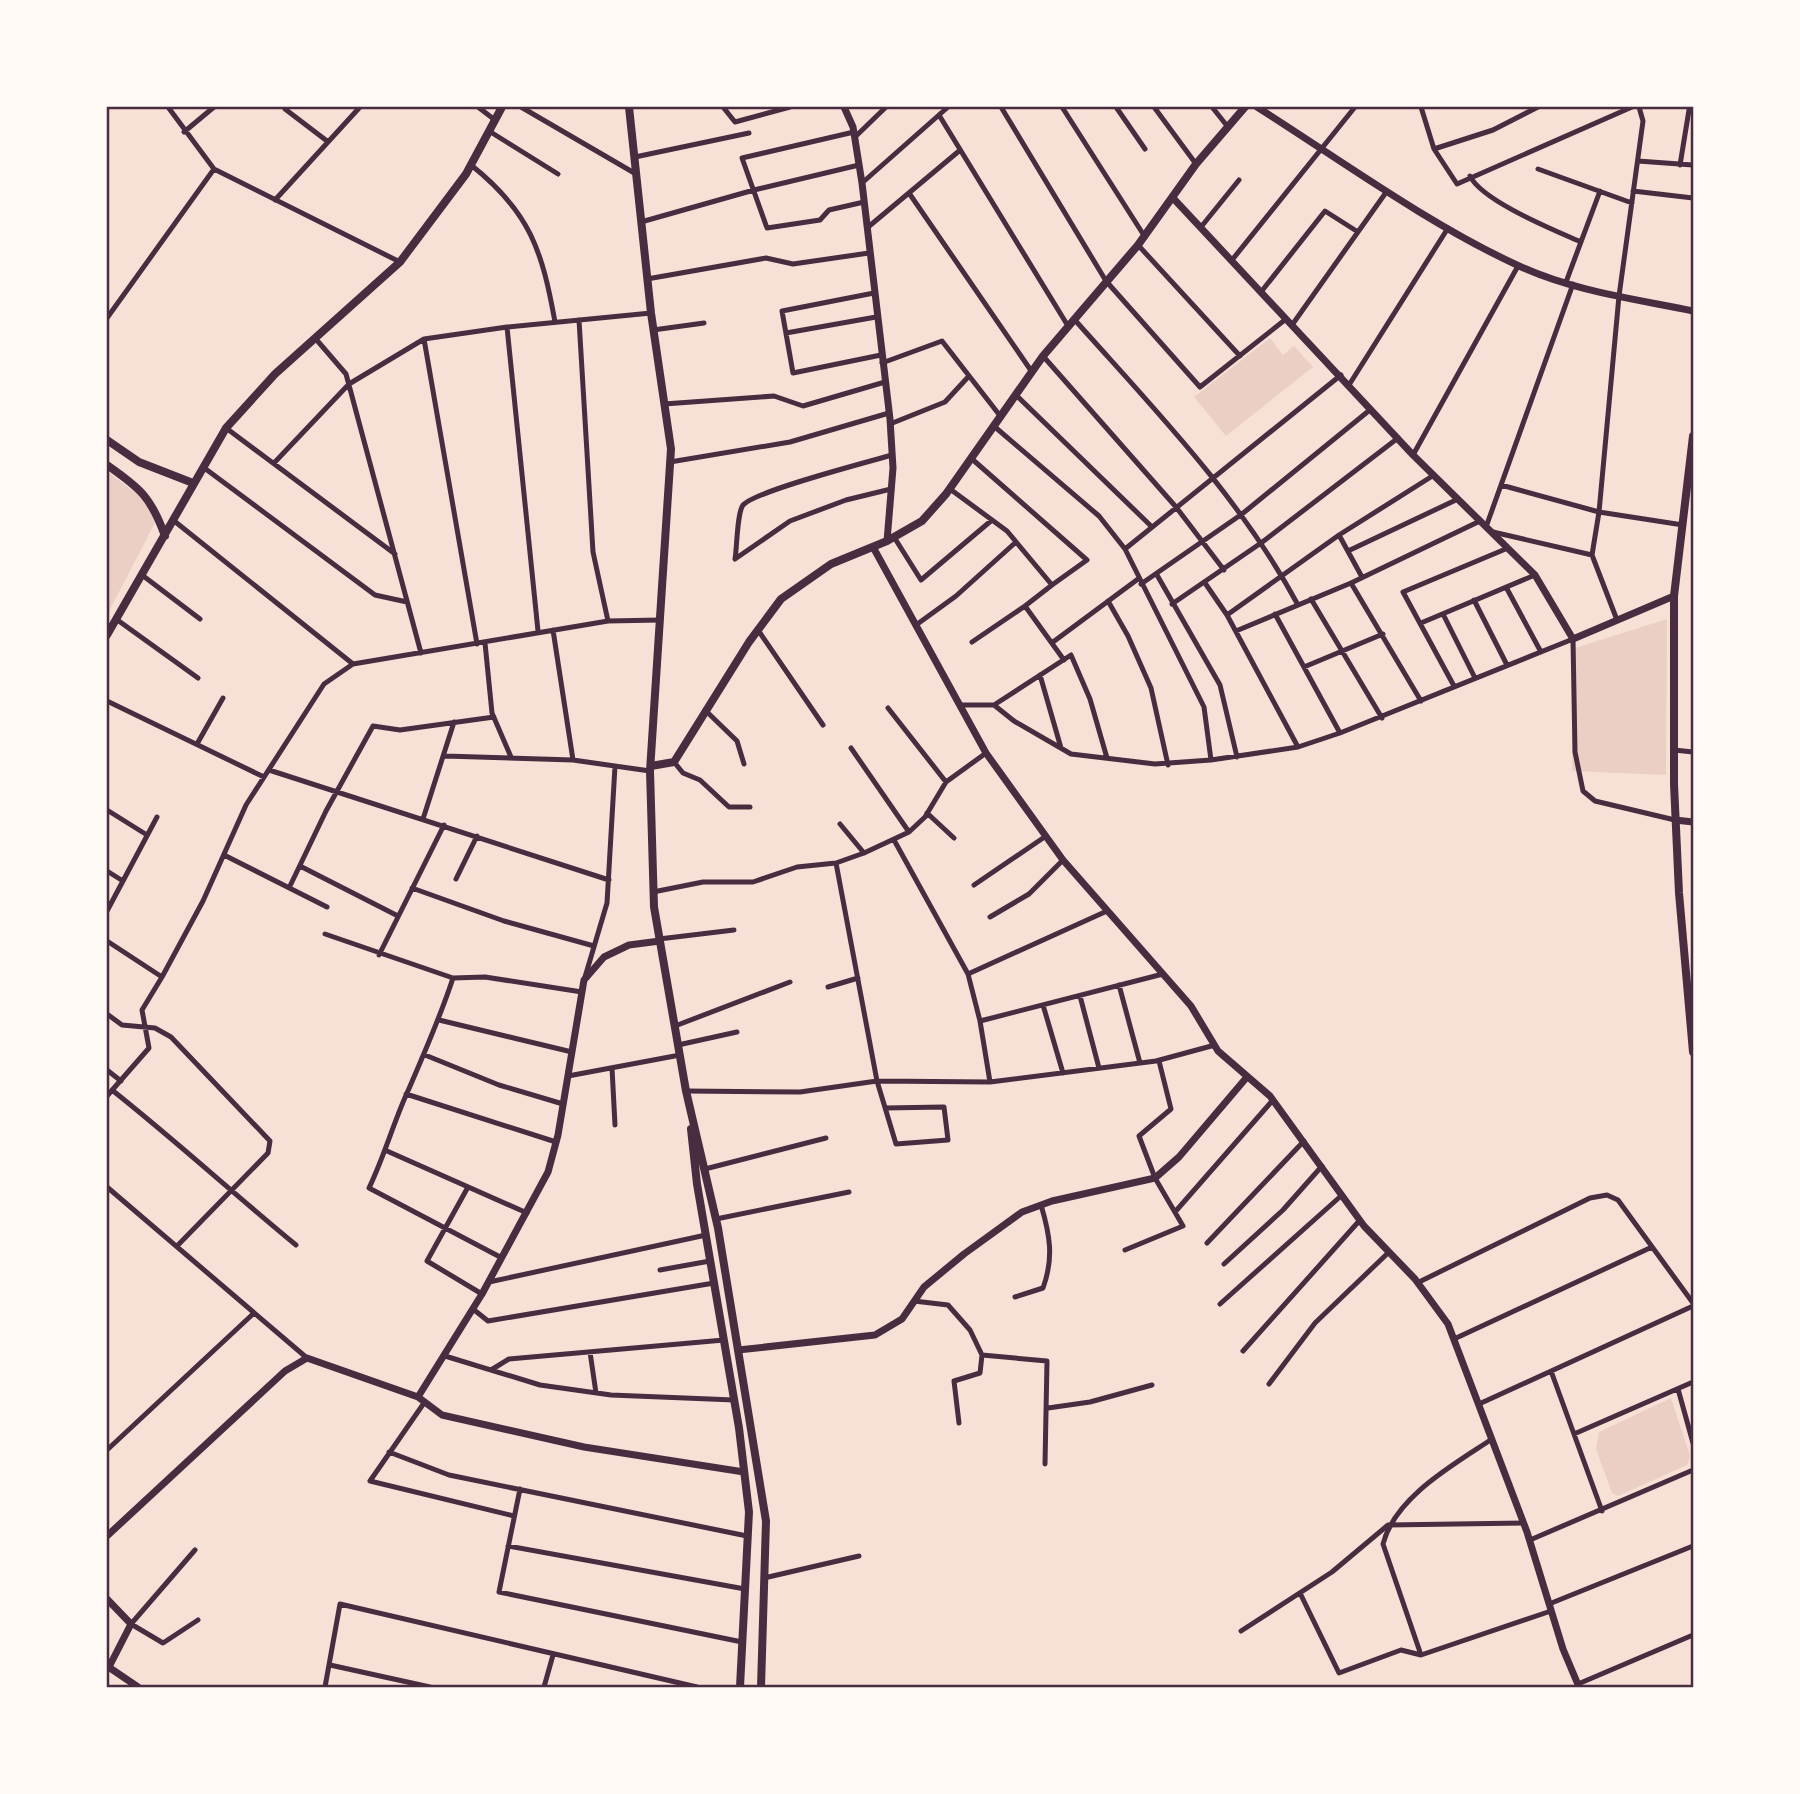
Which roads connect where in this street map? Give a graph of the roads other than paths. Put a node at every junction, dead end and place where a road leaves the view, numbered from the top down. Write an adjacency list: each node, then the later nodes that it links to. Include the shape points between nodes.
1 (168, 107): 31 (street)
2 (214, 107): 31 (street)
3 (360, 107): 34 (street)
4 (478, 107): 28 (street)
5 (502, 107): 28 (main road)
6 (521, 107): 49 (street)
7 (629, 107): 39 (main road)
8 (723, 107): 9 (street, via 735,122)
9 (790, 107)
10 (844, 107): 33 (street)
11 (886, 107): 33 (street)
12 (948, 107): 27 (street)
13 (1001, 107): 76 (street)
14 (1062, 107): 68 (street)
15 (1116, 107): 36 (street)
16 (1154, 107): 41 (street)
17 (1212, 107): 29 (street)
18 (1245, 107): 29 (main road)
19 (1257, 107): 35 (street)
20 (1355, 107): 35 (street)
21 (1421, 107): 37 (street)
22 (1538, 107): 37 (street, via 1493,130)
23 (1632, 107): 50 (street)
24 (1639, 107): 40 (street, via 1643,121)
25 (285, 109): 34 (street)
26 (1689, 110): 42 (street)
27 (939, 115): 38 (street); 52 (street)
28 (495, 120): 30 (main road)
29 (1228, 127): 41 (main road)
30 (489, 131): 43 (main road); 48 (street)
31 (184, 132): 46 (street)
32 (749, 133): 39 (street)
33 (854, 134): 44 (street); 53 (street, via 742,158)
34 (327, 141): 60 (street)
35 (1320, 147): 54 (street); 72 (street)
36 (1145, 149)
37 (1434, 149): 50 (street, via 1457,184)
38 (960, 151): 57 (street); 90 (street)
39 (635, 157): 49 (main road)
40 (1638, 161): 42 (street); 56 (street)
41 (1196, 164): 58 (main road)
42 (1680, 164): 45 (street)
43 (471, 165): 73 (main road); 87 (street, via 515,206 529,231 545,267)
44 (859, 165): 52 (street); 53 (street)
45 (1693, 165)
46 (214, 169): 60 (street); 84 (street)
47 (1538, 169): 55 (street)
48 (558, 174)
49 (636, 175): 63 (main road)
50 (1470, 176): 69 (street, via 1515,211)
51 (1239, 180): 65 (street)
52 (862, 183): 61 (street)
53 (754, 190): 61 (street, via 768,228 820,220 829,210); 63 (street)
54 (1388, 190): 64 (street); 67 (street)
55 (1600, 191): 62 (street); 69 (street)
56 (1633, 191): 59 (street); 62 (street)
57 (909, 193): 66 (street); 99 (street)
58 (1172, 198): 65 (street); 68 (main road)
59 (1693, 198)
60 (275, 200): 73 (street)
61 (864, 202): 66 (street)
62 (1632, 203): 80 (street)
63 (642, 222): 75 (main road)
64 (1448, 226): 74 (street); 104 (street)
65 (1201, 227): 72 (street)
66 (867, 228): 71 (street)
67 (1359, 232): 78 (street, via 1325,211); 88 (street)
68 (1145, 237): 70 (main road)
69 (1581, 242): 77 (street)
70 (1138, 245): 76 (main road); 97 (street)
71 (869, 253): 75 (street, via 793,264 766,258); 79 (street)
72 (1232, 260): 78 (street)
73 (400, 262): 94 (main road)
74 (1518, 266): 77 (street); 117 (street)
75 (647, 279): 82 (main road)
76 (1106, 281): 85 (main road); 97 (street, via 1200,387)
77 (1569, 283): 80 (street); 127 (street)
78 (1261, 292): 88 (street)
79 (874, 293): 83 (street); 93 (street, via 782,311)
80 (1619, 296): 81 (street); 132 (street)
81 (1693, 311)
82 (651, 313): 86 (street); 92 (main road)
83 (876, 317): 93 (street); 98 (street)
84 (107, 318)
85 (1074, 318): 90 (main road); 124 (street)
86 (579, 320): 87 (street); 177 (street, via 593,552)
87 (555, 322): 91 (street)
88 (1289, 322): 97 (street); 100 (street)
89 (704, 323): 92 (street)
90 (1068, 326): 96 (main road)
91 (507, 327): 95 (street); 182 (street)
92 (653, 330): 106 (main road)
93 (786, 333): 98 (street, via 793,373)
94 (315, 338): 103 (street, via 346,374); 112 (main road)
95 (424, 339): 103 (street); 190 (street)
96 (1043, 356): 99 (main road); 131 (street)
97 (1240, 356)
98 (882, 359): 101 (street, via 942,341); 102 (street)
99 (1032, 372): 105 (main road)
100 (1341, 375): 104 (street); 124 (street)
101 (969, 376): 109 (street); 110 (street, via 945,402)
102 (885, 382): 106 (street, via 803,406 774,396); 108 (street)
103 (349, 384): 120 (street); 149 (street)
104 (1349, 385): 107 (street)
105 (1016, 395): 109 (main road); 137 (street)
106 (664, 404): 119 (main road)
107 (1371, 409): 114 (street); 133 (street)
108 (889, 413): 110 (street); 119 (street, via 790,442)
109 (1001, 418): 111 (main road)
110 (890, 424): 116 (street)
111 (995, 427): 118 (main road); 147 (street, via 1099,516)
112 (226, 428): 120 (street); 122 (main road)
113 (1693, 436): 125 (main road)
114 (1398, 438): 117 (street); 144 (street)
115 (107, 440): 126 (main road, via 149,467)
116 (892, 455): 128 (street); 128 (street, via 745,504 735,559 790,521)
117 (1413, 455): 123 (street)
118 (972, 459): 129 (main road); 160 (street, via 1087,560)
119 (670, 462): 175 (main road)
120 (274, 463): 149 (street)
121 (107, 465): 140 (main road, via 154,505)
122 (203, 467): 126 (main road); 166 (street, via 375,595)
123 (1434, 475): 130 (street); 139 (street)
124 (1214, 477): 131 (street); 133 (street)
125 (1691, 477): 136 (main road)
126 (193, 484): 134 (main road)
127 (1501, 485): 132 (street); 138 (street)
128 (891, 489): 141 (street)
129 (950, 489): 135 (street); 141 (main road, via 922,521)
130 (1458, 499): 138 (street); 148 (street)
131 (1176, 507): 137 (street); 143 (street)
132 (1599, 512): 136 (street); 150 (street)
133 (1242, 514): 143 (street); 144 (street)
134 (173, 520): 140 (main road); 195 (street)
135 (992, 520): 141 (street, via 921,580); 142 (street)
136 (1683, 525): 162 (main road)
137 (1151, 526): 147 (street)
138 (1486, 527): 146 (street); 150 (street); 156 (street)
139 (1339, 535): 148 (street); 155 (street)
140 (164, 536): 152 (main road)
141 (891, 539): 145 (main road)
142 (1016, 541): 160 (street); 179 (street, via 956,596)
143 (1203, 542): 151 (street); 153 (street)
144 (1261, 543): 151 (street); 155 (street)
145 (873, 547): 179 (street); 181 (main road, via 831,564 781,599)
146 (1509, 547): 154 (street); 178 (street, via 1403,592)
147 (1125, 549): 157 (street)
148 (1348, 551): 156 (street)
149 (395, 554): 166 (street)
150 (1592, 555): 176 (street)
151 (1224, 570): 158 (street)
152 (142, 575): 173 (main road); 174 (street)
153 (1157, 575): 157 (street); 167 (street)
154 (1535, 575): 161 (street); 186 (street)
155 (1283, 577): 168 (street); 172 (street)
156 (1362, 577): 159 (street)
157 (1140, 581): 165 (street); 226 (street, via 1204,707)
158 (1205, 583): 167 (street); 172 (street)
159 (1351, 583): 163 (street); 184 (street)
160 (1052, 585): 169 (street)
161 (1506, 587): 164 (street); 192 (street)
162 (1674, 596): 176 (street); 218 (main road)
163 (1311, 599): 168 (street); 191 (street)
164 (1474, 600): 171 (street); 196 (street)
165 (1108, 601): 188 (street); 229 (street, via 1151,688)
166 (407, 602): 193 (street)
167 (1172, 604): 223 (street, via 1220,685)
168 (1298, 605): 170 (street)
169 (1025, 606): 187 (street); 188 (street)
170 (1275, 614): 183 (street); 197 (street)
171 (1443, 614): 178 (street); 200 (street)
172 (1227, 615): 183 (street)
173 (116, 619): 185 (main road); 199 (street)
174 (200, 619)
175 (660, 620): 177 (street); 231 (main road)
176 (1617, 620): 186 (street)
177 (608, 621): 180 (street)
178 (1421, 623): 201 (street)
179 (916, 625): 205 (street)
180 (554, 630): 182 (street); 225 (street)
181 (758, 630): 208 (main road); 212 (street)
182 (538, 631): 189 (street)
183 (1236, 631): 215 (street)
184 (1383, 634): 191 (street); 204 (street)
185 (107, 635)
186 (1573, 639): 192 (street); 241 (street, via 1575,752 1583,791 1595,801)
187 (972, 642)
188 (1053, 642): 194 (street)
189 (485, 643): 190 (street); 209 (street)
190 (477, 644): 193 (street)
191 (1344, 649): 197 (street); 210 (street)
192 (1541, 652): 196 (street)
193 (421, 653): 195 (street)
194 (1064, 660): 198 (street); 224 (street, via 1071,655)
195 (353, 664): 232 (street, via 324,684)
196 (1507, 665): 200 (street)
197 (1304, 667): 213 (street)
198 (1040, 675): 206 (street); 217 (street)
199 (198, 678)
200 (1475, 678): 201 (street)
201 (1454, 686): 204 (street)
202 (223, 698): 214 (street)
203 (107, 701): 214 (street)
204 (1421, 701): 210 (street)
205 (960, 705): 206 (street); 220 (street)
206 (993, 705): 217 (street)
207 (888, 708): 234 (street)
208 (705, 710): 227 (main road); 228 (street, via 737,741)
209 (494, 717): 211 (street); 222 (street)
210 (1382, 718): 213 (street)
211 (454, 722): 221 (street); 235 (street, via 400,730 373,726)
212 (823, 725)
213 (1340, 733): 215 (street)
214 (197, 744): 233 (street)
215 (1298, 747): 223 (street)
216 (851, 748): 245 (street)
217 (1061, 748): 224 (street, via 1071,754)
218 (1674, 750): 219 (street); 241 (main road)
219 (1693, 752)
220 (986, 753): 234 (street); 248 (street)
221 (445, 755): 222 (street); 240 (street)
222 (511, 757): 225 (street)
223 (1237, 757): 226 (street)
224 (1107, 758): 229 (street)
225 (573, 760): 230 (street)
226 (1211, 760): 229 (street)
227 (674, 762): 231 (main road); 236 (street, via 682,774 700,780 729,807)
228 (744, 764)
229 (1168, 765)
230 (615, 766): 231 (street); 258 (street)
231 (651, 769): 263 (main road)
232 (269, 770): 233 (street); 235 (street)
233 (264, 777): 252 (street)
234 (946, 782): 238 (street)
235 (337, 792): 240 (street); 255 (street)
236 (750, 807)
237 (107, 810): 246 (street)
238 (927, 813): 245 (street); 249 (street)
239 (157, 817): 246 (street)
240 (423, 819): 244 (street)
241 (1675, 820): 242 (street); 286 (main road)
242 (1693, 822)
243 (840, 824): 251 (street)
244 (444, 825): 247 (street); 262 (street)
245 (909, 832): 250 (street)
246 (148, 835): 259 (street)
247 (477, 836): 257 (street); 258 (street)
248 (1046, 836): 253 (street); 260 (street)
249 (954, 838)
250 (894, 840): 251 (street); 275 (street)
251 (864, 853): 254 (street)
252 (223, 855): 261 (street); 277 (street)
253 (1063, 860): 266 (street); 268 (street, via 1029,894)
254 (836, 863): 263 (street, via 797,867 753,882 703,882); 279 (street)
255 (300, 866): 261 (street); 267 (street)
256 (107, 871): 259 (street)
257 (456, 879)
258 (609, 880): 273 (street)
259 (123, 881): 265 (street)
260 (974, 885)
261 (290, 886): 264 (street)
262 (412, 888): 267 (street); 273 (street, via 504,921)
263 (653, 892): 271 (main road)
264 (327, 907)
265 (107, 911)
266 (1107, 911): 275 (street); 276 (street)
267 (398, 916): 274 (street)
268 (990, 917)
269 (734, 930): 271 (street)
270 (325, 934): 274 (street)
271 (660, 940): 280 (street, via 629,945 604,957); 292 (main road)
272 (107, 941): 277 (street)
273 (594, 946): 280 (street)
274 (379, 955): 278 (street)
275 (968, 974): 290 (street)
276 (1163, 974): 282 (street); 295 (street, via 1191,1006)
277 (162, 977): 291 (street, via 142,1010)
278 (453, 978): 284 (street, via 485,977); 289 (street)
279 (858, 978): 283 (street); 309 (street)
280 (584, 980): 284 (street)
281 (790, 982): 292 (street)
282 (1119, 985): 285 (street); 301 (street)
283 (828, 987)
284 (582, 992): 296 (street)
285 (1080, 996): 287 (street); 303 (street)
286 (1691, 998): 297 (main road)
287 (1043, 1005): 290 (street); 305 (street)
288 (107, 1014): 291 (street, via 122,1025)
289 (439, 1020): 296 (street); 298 (street)
290 (980, 1021): 310 (street)
291 (144, 1026): 308 (street, via 149,1048); 328 (street, via 171,1037 269,1138 268,1153)
292 (675, 1026): 294 (main road)
293 (737, 1032): 294 (street)
294 (678, 1045): 299 (main road)
295 (1214, 1045): 300 (street); 307 (street)
296 (572, 1052): 306 (street)
297 (1693, 1052)
298 (425, 1055): 313 (street); 316 (street, via 499,1085)
299 (680, 1055): 302 (street); 312 (main road)
300 (1159, 1061): 301 (street); 325 (street, via 1171,1110 1139,1136)
301 (1140, 1063): 303 (street)
302 (612, 1068): 306 (street); 318 (street)
303 (1099, 1068): 305 (street)
304 (107, 1070): 308 (street)
305 (1063, 1073): 310 (street)
306 (568, 1076): 316 (street)
307 (1247, 1077): 315 (street); 325 (street, via 1179,1157)
308 (121, 1081): 311 (street)
309 (877, 1082): 310 (street); 312 (street, via 800,1092); 317 (street)
310 (990, 1082)
311 (112, 1090): 314 (street); 328 (street)
312 (686, 1091): 324 (main road); 337 (main road)
313 (406, 1094): 321 (street); 322 (street)
314 (107, 1096)
315 (1273, 1100): 320 (street); 332 (street)
316 (563, 1104): 321 (street)
317 (885, 1108): 317 (street, via 944,1107 948,1140 896,1144)
318 (615, 1125)
319 (825, 1138): 324 (street)
320 (1304, 1141): 323 (street); 338 (street)
321 (556, 1142): 333 (street, via 548,1172)
322 (387, 1150): 327 (street); 336 (street, via 369,1188)
323 (1322, 1166): 330 (street); 346 (street)
324 (705, 1169): 334 (main road)
325 (1155, 1178): 331 (street); 332 (street)
326 (107, 1187): 339 (street)
327 (468, 1187): 333 (street); 336 (street)
328 (231, 1191): 339 (street); 340 (street)
329 (849, 1192): 334 (street)
330 (1342, 1195): 335 (street); 354 (street)
331 (1041, 1205): 352 (street, via 1049,1231 1051,1265 1043,1287); 353 (street, via 999,1226 924,1287)
332 (1175, 1212): 342 (street, via 1183,1226)
333 (527, 1213): 344 (street)
334 (716, 1219): 360 (main road)
335 (1360, 1220): 343 (street); 361 (street)
336 (447, 1227): 344 (street); 351 (street, via 427,1261)
337 (706, 1235): 345 (main road); 348 (street)
338 (1207, 1242)
339 (178, 1245): 357 (street)
340 (296, 1245)
341 (1652, 1247): 350 (street, via 1618,1200 1608,1195 1590,1198); 355 (street); 358 (street)
342 (1125, 1250)
343 (1388, 1252): 350 (street); 369 (street, via 1315,1323)
344 (502, 1258): 348 (street)
345 (710, 1261): 347 (street); 349 (main road)
346 (1224, 1264)
347 (660, 1270)
348 (489, 1282): 351 (street)
349 (714, 1283): 356 (street, via 488,1321); 359 (main road)
350 (1418, 1283): 358 (street)
351 (482, 1294): 356 (street)
352 (1014, 1297)
353 (914, 1301): 360 (street, via 902,1319 875,1335); 363 (street, via 948,1305 970,1330)
354 (1220, 1304)
355 (1693, 1305): 367 (street)
356 (473, 1309): 364 (street)
357 (254, 1313): 365 (street); 381 (street)
358 (1454, 1339): 375 (street)
359 (724, 1340): 362 (street); 374 (main road)
360 (738, 1350): 398 (main road, via 766,1521)
361 (1243, 1351)
362 (590, 1352): 366 (street, via 509,1359); 372 (street)
363 (982, 1355): 376 (street, via 1047,1361); 377 (street, via 980,1373 954,1381)
364 (445, 1356): 366 (street); 373 (street)
365 (307, 1358): 373 (street); 391 (street, via 285,1371)
366 (491, 1370): 372 (street, via 540,1385)
367 (1551, 1371): 375 (street); 378 (street)
368 (1693, 1382): 371 (street)
369 (1269, 1384)
370 (1152, 1385): 376 (street)
371 (1678, 1389): 378 (street); 380 (street)
372 (596, 1393): 374 (street)
373 (421, 1400): 382 (street); 385 (street, via 442,1415 584,1447)
374 (734, 1400): 385 (main road)
375 (1479, 1404): 379 (street)
376 (1048, 1408): 383 (street)
377 (959, 1423)
378 (1574, 1434): 387 (street)
379 (1492, 1439): 389 (street); 390 (street, via 1420,1492)
380 (1693, 1443)
381 (107, 1450)
382 (389, 1452): 386 (street, via 449,1475); 388 (street, via 370,1481)
383 (1045, 1464)
384 (1693, 1470): 387 (street)
385 (744, 1472): 392 (main road)
386 (520, 1489): 388 (street); 392 (street)
387 (1602, 1511): 393 (street)
388 (514, 1516): 394 (street)
389 (1524, 1523): 390 (street); 393 (street)
390 (1388, 1525): 400 (street); 409 (street, via 1383,1544)
391 (107, 1536)
392 (747, 1536): 399 (main road)
393 (1530, 1540): 402 (street)
394 (508, 1546): 399 (street); 407 (street, via 499,1592)
395 (1693, 1546): 402 (street)
396 (195, 1550): 404 (street)
397 (859, 1556): 398 (street)
398 (764, 1578): 419 (main road)
399 (745, 1590): 407 (main road)
400 (1300, 1594): 405 (street); 409 (street, via 1339,1673 1401,1650)
401 (107, 1599): 404 (street)
402 (1550, 1607): 409 (street); 412 (street)
403 (198, 1620): 404 (street, via 163,1643)
404 (131, 1624): 411 (street)
405 (1241, 1630)
406 (1693, 1635): 412 (street)
407 (743, 1643): 418 (main road)
408 (553, 1655): 410 (street, via 340,1604); 416 (street); 417 (street)
409 (1421, 1655)
410 (330, 1665): 414 (street); 415 (street)
411 (108, 1666): 413 (street)
412 (1579, 1685)
413 (138, 1687)
414 (325, 1687)
415 (430, 1687)
416 (544, 1687)
417 (697, 1687)
418 (740, 1687)
419 (761, 1687)

